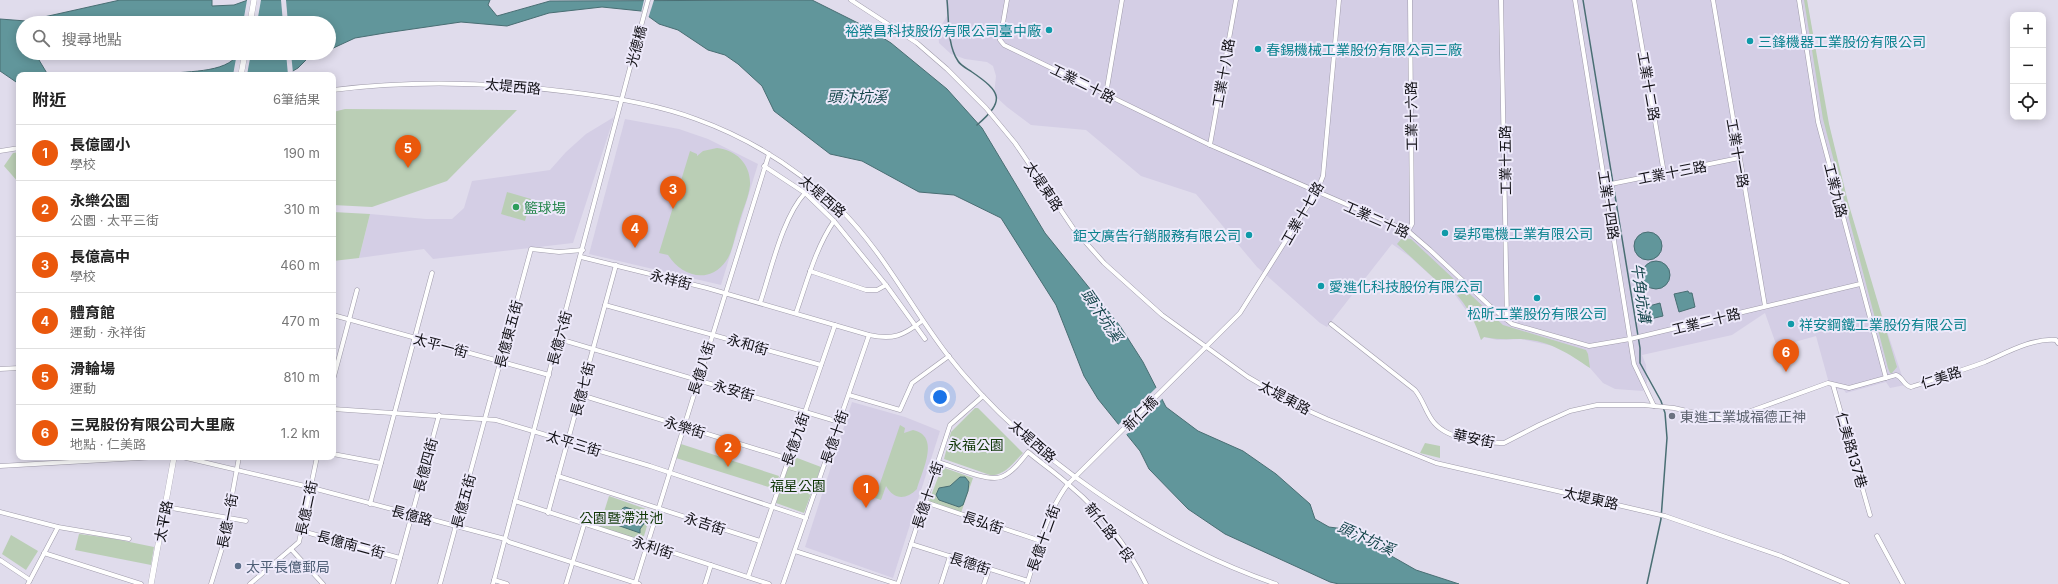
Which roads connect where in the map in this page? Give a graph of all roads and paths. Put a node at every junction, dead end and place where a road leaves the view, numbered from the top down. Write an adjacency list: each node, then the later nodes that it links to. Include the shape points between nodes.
1 (254, 0): 14 (street)
2 (648, 0): 18 (street, 光德橋)
3 (852, 0): 60 (street, 太堤東路, via 927,51 986,108 1015,143 1073,228 1104,263 1162,314)
4 (1007, 0): 19 (street, 工業二十路, via 1001,43)
5 (1122, 0): 19 (street)
6 (1236, 0): 21 (street, 工業十八路)
7 (1339, 0): 29 (street, 工業十七路, via 1323,176)
8 (1410, 0): 32 (street, 工業十六路, via 1412,224)
9 (1501, 0): 49 (street, 工業十五路)
10 (1575, 0): 28 (street, 工業十四路)
11 (1634, 0): 27 (street, 工業十二路)
12 (1712, 0): 25 (street, 工業十一路)
13 (1800, 0): 38 (street, 工業九路, via 1818,122)
14 (251, 16)
15 (244, 60): 16 (street)
16 (242, 72)
17 (336, 90): 20 (street, 太堤西路, via 416,83 480,83 532,87)
18 (624, 92): 20 (street, 長億六街)
19 (1106, 94): 21 (street, 工業二十路)
20 (622, 100): 24 (street, 太堤西路, via 695,118); 33 (street, 長億六街)
21 (1210, 145): 29 (street, 工業二十路)
22 (16, 148): 23 (street)
23 (0, 151)
24 (769, 154): 26 (street, 長億八街); 48 (street, 太堤西路, via 819,191 845,215 882,258)
25 (1739, 158): 27 (street, 工業十三路); 44 (street, 工業十一路)
26 (764, 166): 30 (street, 太堤西路); 41 (street, 長億八街)
27 (1664, 173): 28 (street, 工業十三路)
28 (1607, 185): 57 (street, 工業十四路)
29 (1317, 191): 32 (street, 工業二十路); 60 (street, 工業十七路, via 1247,305)
30 (805, 194): 31 (street, 太堤西路); 42 (street, via 792,212 785,228)
31 (834, 221): 36 (street, via 822,238); 39 (street, 太堤西路)
32 (1408, 231): 49 (street, 工業二十路)
33 (582, 250): 34 (street, 長億六街); 65 (street, 長億東五街, via 559,252 531,249)
34 (581, 257): 35 (street, 永祥街); 58 (street, 長億六街)
35 (616, 265): 41 (street, 永祥街); 43 (street, 長億七街)
36 (810, 271): 39 (street, via 866,290 877,290); 45 (street)
37 (432, 273): 55 (street)
38 (1860, 284): 44 (street, 工業二十路); 70 (street, 工業九路)
39 (886, 285): 52 (street, 太堤西路)
40 (357, 290): 47 (street)
41 (725, 293): 42 (street, 永祥街); 53 (street, 長億八街)
42 (760, 303): 45 (street, 永祥街)
43 (605, 305): 53 (street, 永和街); 61 (street, 長億七街)
44 (1765, 306): 57 (street, 工業二十路)
45 (796, 313): 51 (street, 永祥街)
46 (336, 316): 47 (street, 太平一街)
47 (349, 320): 55 (street, 太平一街); 64 (street)
48 (922, 320): 52 (street, 永祥街); 63 (street, 太堤西路)
49 (1507, 320): 57 (street, 工業二十路, via 1512,324 1589,346)
50 (1331, 324): 76 (street, 華安街, via 1415,390 1437,426 1456,436 1504,443 1570,411 1597,405)
51 (836, 325): 54 (street, 永祥街); 66 (street, 長億九街)
52 (915, 326): 54 (street, 永祥街, via 892,337); 56 (street)
53 (712, 334): 66 (street, 永和街); 71 (street, 長億八街)
54 (869, 335): 74 (street, 長億十街)
55 (414, 338): 65 (street, 太平一街); 80 (street)
56 (925, 338)
57 (1631, 338): 76 (street, 工業十四路, via 1636,372)
58 (558, 341): 61 (street, 永安街); 69 (street, 長億六街)
59 (2058, 342): 70 (street, 仁美路, via 2049,340 2018,348 1911,387 1898,376)
60 (1208, 347): 62 (street, 工業十七路); 158 (street, 太堤東路, via 1248,377 1298,406 1385,444 1455,468 1665,516 1781,556)
61 (593, 349): 71 (street, 永安街); 73 (street, 長億七街)
62 (1202, 351): 100 (street, 新仁橋)
63 (949, 356): 74 (street, via 912,383 900,410); 75 (street, 太堤西路)
64 (336, 357)
65 (501, 362): 69 (street, 太平一街); 82 (street, 長億東五街)
66 (821, 365): 79 (street, 長億九街)
67 (16, 368): 68 (street)
68 (0, 369)
69 (550, 375): 85 (street, 長億六街)
70 (1886, 378): 72 (street, 仁美路, via 1849,388)
71 (698, 379): 79 (street, 永安街); 84 (street, 長億八街)
72 (1833, 386): 78 (street, 仁美路, via 1828,384 1726,420); 112 (street, 仁美路137巷)
73 (581, 395): 84 (street, 永樂街); 86 (street, 長億七街)
74 (849, 395): 83 (street, 長億十街)
75 (983, 396): 94 (street, 長億十一街, via 950,425); 100 (street, 太堤西路, via 1047,454)
76 (1656, 407): 78 (street, 華安街)
77 (336, 408): 80 (street, 太平三街)
78 (1666, 408)
79 (805, 411): 83 (street, 永安街); 88 (street, 長億九街)
80 (394, 412): 81 (street, 太平三街); 95 (street)
81 (439, 415): 82 (street, 太平三街); 111 (street, 長億四街)
82 (486, 418): 85 (street, 太平三街); 117 (street, 長億五街)
83 (840, 422): 114 (street, 長億十街)
84 (683, 426): 88 (street, 永樂街); 98 (street, 長億八街)
85 (534, 430): 86 (street, 太平三街); 103 (street, 長億六街)
86 (568, 441): 98 (street, 太平三街); 99 (street, 長億七街)
87 (336, 455): 95 (street)
88 (789, 459): 106 (street, 長億九街)
89 (105, 460): 96 (street)
90 (174, 460): 107 (street, 太平路)
91 (196, 460): 97 (street, 長億路)
92 (238, 460): 97 (street, 長億一街)
93 (316, 460): 102 (street, 長億二街)
94 (938, 462): 101 (street, 太堤西路, via 998,478 1010,472 1028,452); 104 (street, 長億十一街)
95 (381, 463): 105 (street)
96 (0, 466)
97 (237, 469): 102 (street, 長億路); 113 (street, 長億一街)
98 (669, 473): 106 (street, 太平三街); 108 (street, 長億八街)
99 (558, 476): 108 (street, 永吉街); 110 (street, 長億七街)
100 (1076, 476): 101 (street, 長億十二街); 157 (street, 太堤西路, via 1126,512 1192,549)
101 (1068, 484): 124 (street, 長億十二街, via 1051,511); 156 (street, 新仁路一段, via 1105,522 1128,552)
102 (310, 488): 105 (street, 長億路); 119 (street, 長億二街)
103 (515, 501): 110 (street, 永利街); 122 (street, 長億六街)
104 (925, 502): 124 (street, 長弘街); 126 (street, 長億十一街)
105 (370, 504): 111 (street, 長億路)
106 (772, 506): 114 (street, 太平三街); 123 (street, 長億九街)
107 (166, 507): 113 (street); 141 (street, 太平路)
108 (658, 508): 123 (street, 永吉街); 125 (street, 長億八街)
109 (0, 512): 118 (street)
110 (548, 513): 116 (street, 永利街)
111 (412, 515): 117 (street, 長億路); 131 (street, 長億四街)
112 (1870, 515)
113 (228, 518): 115 (street); 142 (street, 長億一街, via 221,555)
114 (806, 518): 128 (street, 長億十街)
115 (246, 521)
116 (584, 525): 125 (street, 永利街); 133 (street)
117 (457, 526): 122 (street, 長億路); 146 (street, 長億五街)
118 (58, 527): 121 (street); 129 (street)
119 (302, 531): 127 (street, 長億二街, via 299,542); 131 (street, 長億南二街)
120 (1877, 536): 159 (street)
121 (129, 539)
122 (505, 539): 133 (street, 長億路); 138 (street, 長億六街)
123 (760, 540): 136 (street, 長億九街)
124 (1041, 541): 139 (street, 長億十二街)
125 (646, 544): 134 (street, 永利街); 149 (street, 長億八街)
126 (911, 544): 130 (street, 長德街); 153 (street, 長億十一街)
127 (291, 549): 143 (street, 長億二街); 144 (street)
128 (795, 551): 152 (street, 長億十街); 153 (street)
129 (44, 553): 137 (street); 140 (street)
130 (950, 556): 135 (street, 長德街); 154 (street)
131 (400, 558): 145 (street, 長億四街)
132 (0, 560): 137 (street)
133 (573, 562): 148 (street); 149 (street, 長億路)
134 (711, 565): 136 (street, 永利街); 150 (street)
135 (989, 569): 139 (street, 長德街); 155 (street)
136 (748, 577): 151 (street, 永利街)
137 (29, 582)
138 (493, 582): 147 (street)
139 (1028, 582)
140 (141, 584)
141 (151, 584)
142 (211, 584)
143 (250, 584)
144 (323, 584)
145 (393, 584)
146 (440, 584)
147 (507, 584)
148 (566, 584)
149 (636, 584)
150 (705, 584)
151 (769, 584)
152 (783, 584)
153 (898, 584)
154 (941, 584)
155 (984, 584)
156 (1146, 584)
157 (1276, 584)
158 (1847, 584)
159 (1903, 584)

